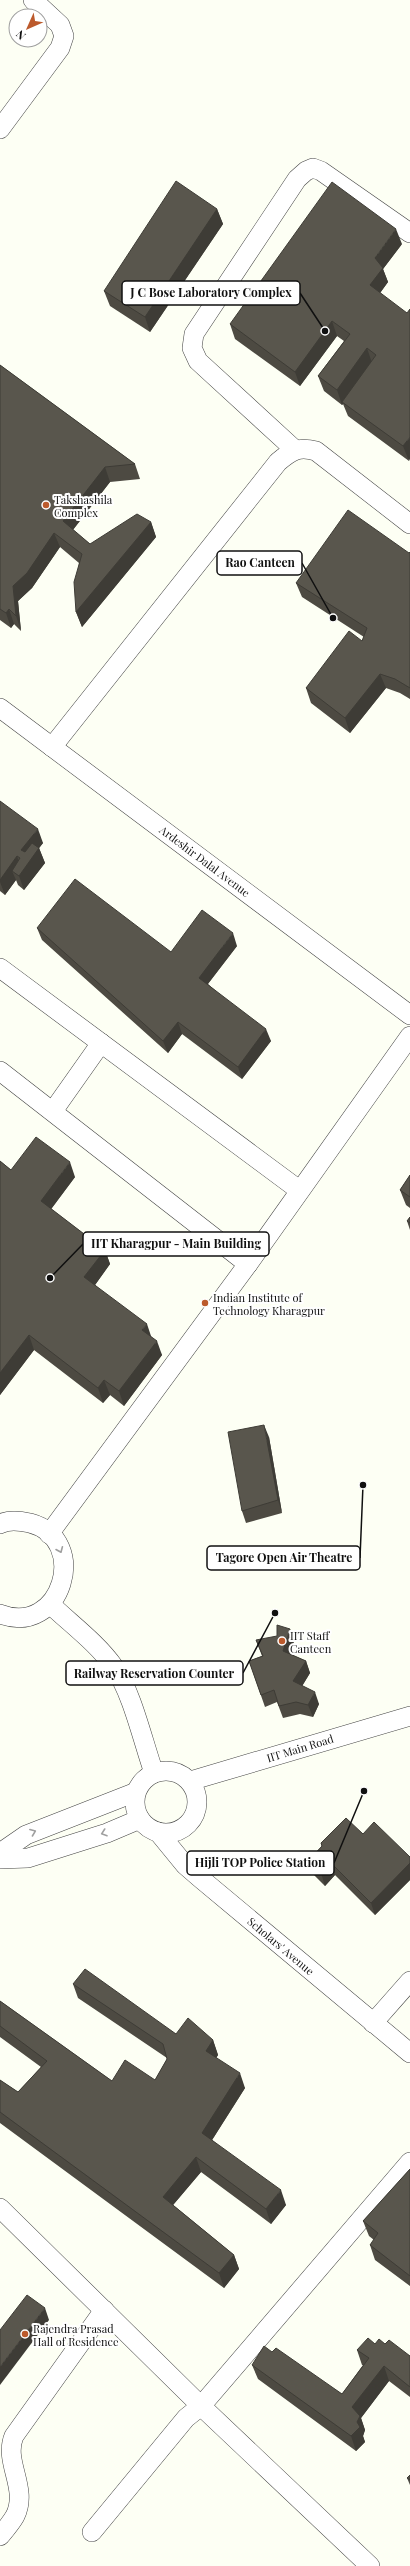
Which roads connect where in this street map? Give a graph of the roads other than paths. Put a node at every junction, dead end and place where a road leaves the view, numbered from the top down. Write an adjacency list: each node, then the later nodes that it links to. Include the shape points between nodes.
1 (33, 0): 2 (street, via 60,25 64,36 60,48)
2 (0, 129)
3 (410, 233): 4 (street, via 321,171 313,168 306,171 297,179 194,334 192,348 198,361)
4 (294, 449): 5 (street, via 316,451); 7 (street, via 278,462)
5 (410, 524)
6 (0, 708): 7 (street, Ardeshir Dalal Avenue)
7 (52, 747): 9 (street, Ardeshir Dalal Avenue)
8 (0, 968): 11 (street)
9 (410, 1014)
10 (410, 1036): 14 (street)
11 (101, 1043): 13 (street); 14 (street)
12 (0, 1071): 13 (street)
13 (53, 1111): 15 (street)
14 (299, 1190): 15 (street)
15 (248, 1264): 17 (street)
16 (0, 1524): 17 (street, via 19,1521 35,1525)
17 (49, 1534): 18 (street, one-way to 18, via 59,1546 64,1562 64,1577 59,1592)
18 (50, 1604): 19 (street, via 38,1613 23,1618); 21 (street, via 100,1650 114,1667 125,1688)
19 (0, 1614)
20 (410, 1716): 22 (street, IIT Main Road)
21 (154, 1773): 22 (street, via 173,1771); 23 (street, via 146,1778)
22 (190, 1781): 25 (street, via 198,1799 193,1818 178,1831)
23 (136, 1792): 24 (street, via 136,1811); 26 (street, one-way to 23, via 26,1835)
24 (140, 1819): 25 (street); 27 (street, one-way to 27, via 28,1858)
25 (158, 1832): 29 (street, Scholars' Avenue, via 185,1865)
26 (0, 1853)
27 (0, 1859)
28 (410, 1981): 29 (street)
29 (374, 2023): 30 (street, Scholars' Avenue)
30 (410, 2053)
31 (410, 2162): 34 (street)
32 (0, 2208): 33 (street)
33 (104, 2310): 34 (street); 36 (street, via 14,2436 11,2454 18,2478 19,2506)
34 (201, 2406): 35 (street, via 186,2418); 37 (street)
35 (92, 2532)
36 (0, 2536)
37 (370, 2566)

